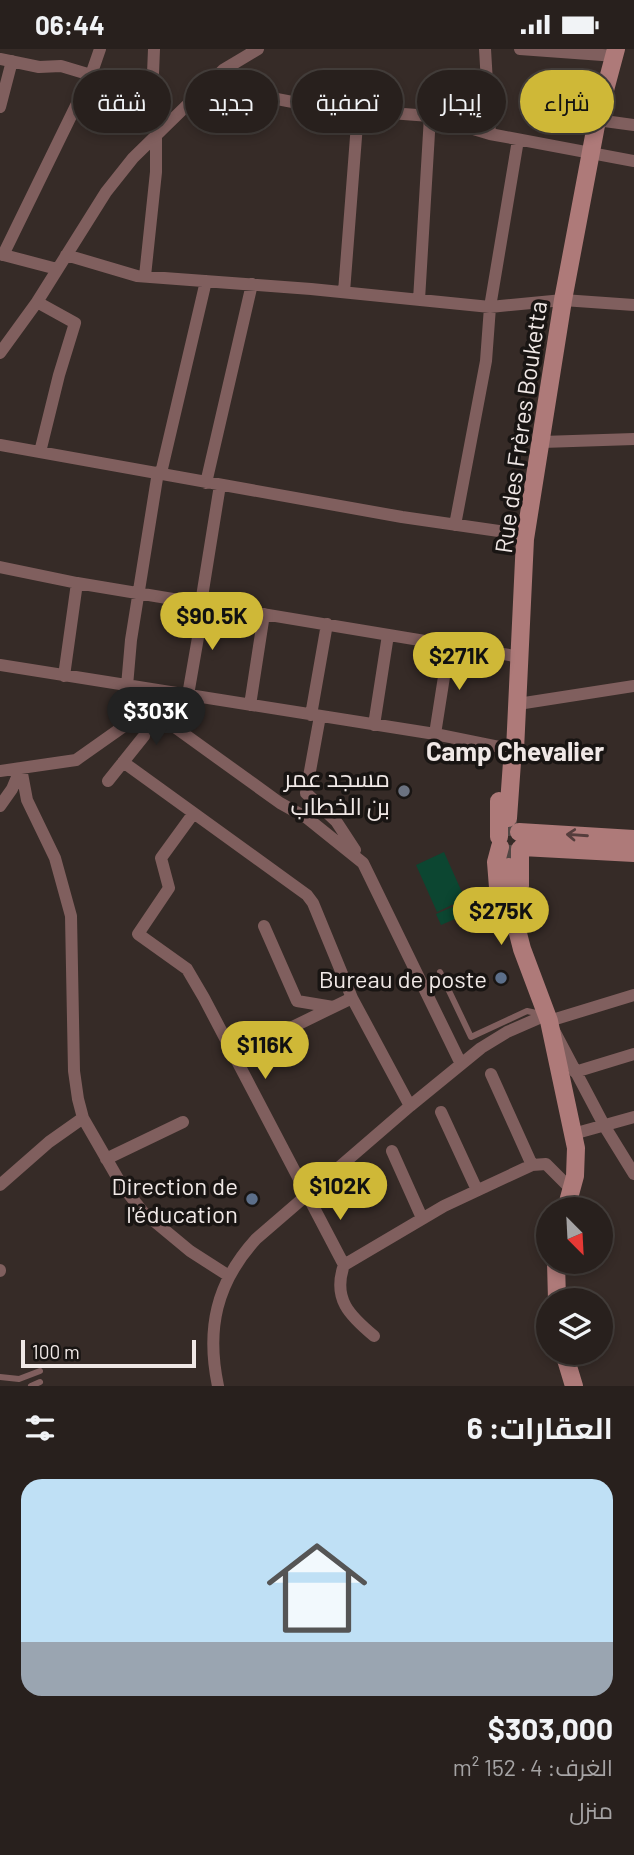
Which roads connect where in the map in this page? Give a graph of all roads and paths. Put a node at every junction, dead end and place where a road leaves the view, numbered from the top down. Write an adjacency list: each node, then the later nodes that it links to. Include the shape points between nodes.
1 (100, 49): 9 (street)
2 (154, 49): 10 (street)
3 (258, 49): 11 (street)
4 (485, 49): 25 (street)
5 (520, 49): 6 (street)
6 (616, 52): 12 (main road, Rue des Frères Bouketta)
7 (6, 60): 8 (street); 14 (street)
8 (74, 70)
9 (93, 70)
10 (153, 70)
11 (223, 70)
12 (611, 70)
13 (185, 106): 16 (street)
14 (0, 107)
15 (73, 111): 29 (street)
16 (171, 120)
17 (614, 123): 18 (street)
18 (634, 125)
19 (157, 133): 30 (street, via 106,192)
20 (159, 133): 32 (street)
21 (356, 133): 35 (street)
22 (429, 133): 36 (street)
23 (487, 133): 25 (street)
24 (594, 133): 27 (main road, Rue des Frères Bouketta)
25 (490, 134): 26 (street)
26 (518, 139): 27 (street); 40 (street)
27 (590, 153): 28 (street); 37 (main road, Rue des Frères Bouketta)
28 (634, 161)
29 (1, 254): 31 (street)
30 (66, 255): 31 (street); 32 (street)
31 (57, 269): 38 (street)
32 (145, 276): 33 (street)
33 (206, 281): 34 (street); 46 (street)
34 (252, 284): 35 (street); 47 (street)
35 (344, 292): 36 (street)
36 (418, 300): 40 (street)
37 (563, 300): 39 (street); 40 (street); 43 (main road, Rue des Frères Bouketta)
38 (37, 302): 41 (street); 45 (street, via 75,324)
39 (634, 305)
40 (490, 307): 49 (street, via 486,361)
41 (0, 353)
42 (634, 439): 43 (street)
43 (542, 442): 50 (main road, Rue des Frères Bouketta)
44 (0, 445): 45 (street)
45 (40, 452): 46 (street)
46 (159, 473): 47 (street); 53 (street)
47 (206, 483): 48 (street)
48 (220, 485): 49 (street); 54 (street)
49 (455, 525): 50 (street)
50 (526, 535): 59 (main road, Rue des Frères Bouketta)
51 (0, 567): 52 (street)
52 (77, 583): 53 (street); 61 (street)
53 (138, 593): 54 (street); 62 (street)
54 (202, 603): 55 (street); 65 (street)
55 (264, 614): 56 (street); 67 (street)
56 (327, 624): 57 (street); 69 (street)
57 (388, 635): 58 (street); 70 (street)
58 (449, 645): 59 (street); 71 (street)
59 (521, 657): 66 (main road, Rue des Frères Bouketta)
60 (0, 665): 61 (street)
61 (64, 676): 62 (street)
62 (127, 686): 64 (street)
63 (634, 687): 66 (street)
64 (155, 690): 65 (street); 68 (street)
65 (188, 695): 67 (street)
66 (518, 704): 72 (main road, Rue des Frères Bouketta)
67 (250, 705): 69 (street)
68 (151, 710): 73 (street, via 144,736); 74 (street, via 76,760); 83 (street, via 307,818)
69 (316, 715): 70 (street); 83 (street, via 306,793 336,821)
70 (374, 725): 71 (street)
71 (435, 734): 72 (street)
72 (516, 750): 79 (main road, Rue des Frères Bouketta, via 512,762); 81 (main road, via 501,764)
73 (123, 762): 76 (street); 78 (street)
74 (20, 768): 75 (street); 77 (street); 99 (street, via 27,800 55,858 71,916 74,1071)
75 (2, 769)
76 (108, 781)
77 (0, 806)
78 (193, 814): 88 (street, via 307,895); 111 (street, via 162,858 169,888 138,934 187,969)
79 (517, 835): 80 (main road, one-way to 79); 81 (main road, via 509,829); 82 (main road); 90 (main road, Rue des Frères Bouketta, via 523,902 544,982)
80 (634, 839)
81 (500, 842): 90 (main road, via 496,869 508,937 523,980)
82 (634, 853)
83 (363, 863): 93 (street)
84 (509, 867): 90 (main road, via 514,918)
85 (264, 926): 89 (street, via 297,1000)
86 (440, 972): 90 (lane, via 471,1037 527,1011)
87 (634, 995): 90 (street)
88 (352, 998): 89 (street); 96 (street)
89 (333, 1007): 91 (street)
90 (547, 1018): 93 (street, via 507,1032); 94 (street); 102 (main road)
91 (274, 1036)
92 (634, 1054): 94 (street)
93 (461, 1064): 96 (street)
94 (575, 1072): 101 (street)
95 (491, 1074): 106 (street)
96 (410, 1106): 111 (street)
97 (441, 1112): 109 (street)
98 (634, 1117): 101 (street)
99 (83, 1118): 104 (street); 108 (street)
100 (183, 1122): 104 (street)
101 (605, 1127): 102 (street); 105 (street)
102 (573, 1134): 110 (main road, via 577,1162)
103 (392, 1151): 113 (street)
104 (106, 1159): 115 (street, via 151,1219)
105 (630, 1161): 107 (street)
106 (532, 1165): 109 (street); 110 (street, via 546,1164)
107 (634, 1174)
108 (0, 1185)
109 (477, 1190): 113 (street)
110 (572, 1190): 112 (main road)
111 (306, 1196): 114 (street); 115 (street, via 256,1239)
112 (570, 1197)
113 (422, 1218): 114 (street)
114 (344, 1265): 116 (street, via 341,1291 349,1316)
115 (229, 1276): 123 (street, via 219,1297 212,1344)
116 (374, 1336)
117 (565, 1365): 124 (main road)
118 (568, 1365): 125 (main road)
119 (40, 1371): 120 (lane, via 19,1379)
120 (0, 1377)
121 (40, 1382): 122 (lane)
122 (31, 1386)
123 (218, 1386)
124 (566, 1386)
125 (574, 1386)

